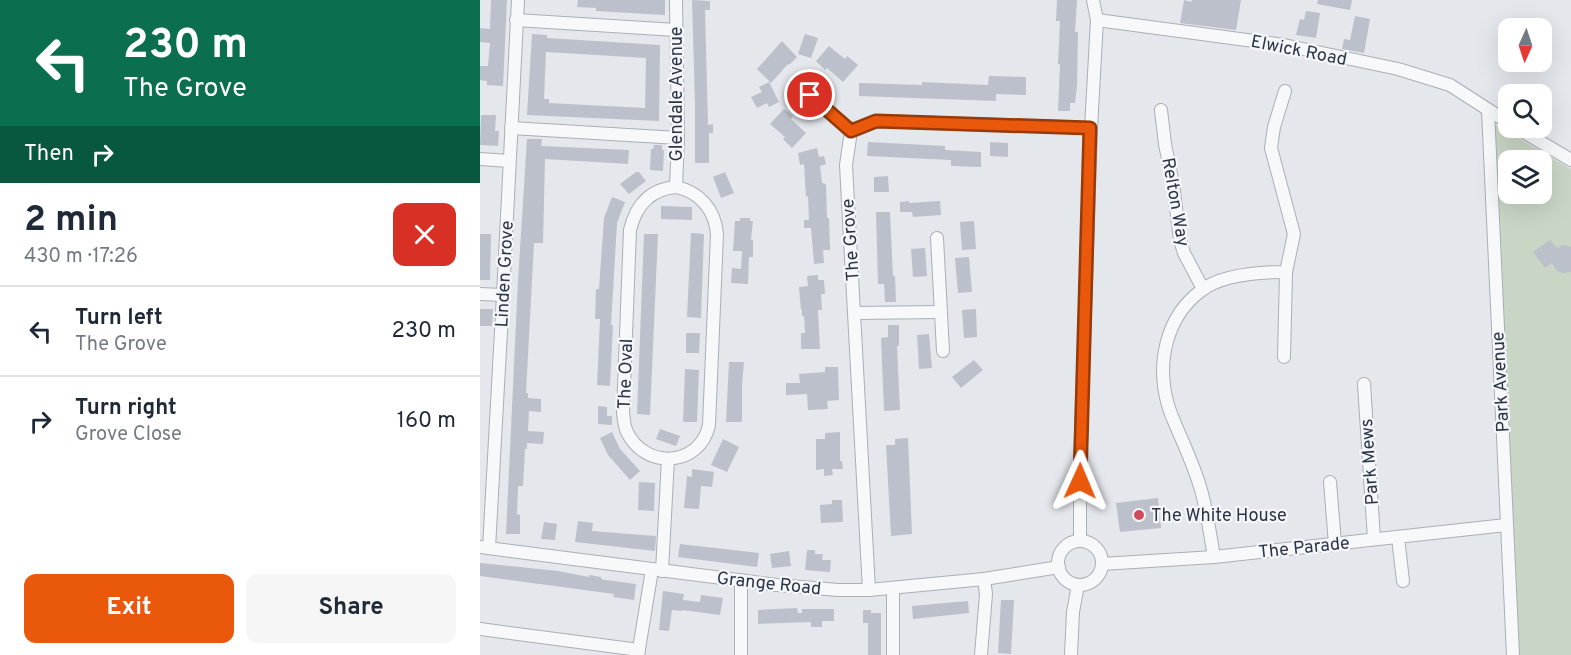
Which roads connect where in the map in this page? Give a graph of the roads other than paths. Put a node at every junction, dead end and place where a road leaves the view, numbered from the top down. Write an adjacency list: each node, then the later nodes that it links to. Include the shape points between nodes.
1 (518, 0): 4 (street, Linden Grove)
2 (676, 0): 6 (street, Glendale Avenue)
3 (1093, 0): 5 (street)
4 (516, 20): 6 (street); 12 (street, Linden Grove)
5 (1097, 20): 10 (street, Elwick Road, via 1284,45 1398,69 1450,85); 13 (street)
6 (676, 30): 15 (street, Glendale Avenue)
7 (796, 83): 14 (street)
8 (1285, 91): 22 (street, via 1271,148 1294,234)
9 (1161, 110): 23 (street, Relton Way, via 1180,240)
10 (1488, 110): 11 (street, Elwick Road); 33 (street, Park Avenue)
11 (1498, 116)
12 (511, 128): 15 (street); 19 (street, Linden Grove)
13 (1090, 128): 14 (street, via 876,121); 36 (street)
14 (851, 131): 27 (street, The Grove, via 846,165)
15 (678, 138): 20 (street, Glendale Avenue)
16 (1534, 138): 18 (street)
17 (480, 159): 19 (street)
18 (1571, 160)
19 (509, 161): 25 (street, Linden Grove)
20 (676, 187): 31 (street, via 704,201 713,214 717,234 709,425 692,451); 31 (street, The Oval, via 660,190 643,202 630,230 623,413 626,430 636,446 646,454)
21 (937, 238): 26 (street)
22 (1286, 272): 23 (street, via 1242,276); 29 (street)
23 (1203, 289): 39 (street, via 1184,307 1167,338 1164,389 1201,489)
24 (480, 294): 25 (street)
25 (503, 295): 38 (street, Linden Grove)
26 (940, 312): 27 (street); 28 (street)
27 (855, 313): 48 (street, The Grove)
28 (943, 351)
29 (1284, 357)
30 (1364, 384): 35 (street, Park Mews)
31 (668, 459): 42 (street)
32 (1330, 482): 37 (street)
33 (1506, 525): 34 (street, The Parade); 55 (street, Park Avenue)
34 (1398, 537): 35 (street, The Parade); 45 (street)
35 (1374, 539): 37 (street, The Parade)
36 (1080, 541): 40 (street, via 1095,546); 41 (street, via 1064,548)
37 (1335, 544): 39 (street, The Parade)
38 (484, 547): 42 (street, Grange Road)
39 (1214, 557): 40 (street, The Parade)
40 (1102, 564): 46 (street, via 1098,576)
41 (1059, 567): 43 (street, Grange Road); 46 (street, via 1068,581)
42 (657, 570): 44 (street, Grange Road); 50 (street)
43 (984, 579): 47 (street, Grange Road); 53 (street)
44 (741, 580): 48 (street, Grange Road); 51 (street)
45 (1403, 581)
46 (1078, 585): 54 (street)
47 (893, 588): 48 (street, Grange Road); 52 (street)
48 (869, 590)
49 (480, 629): 50 (street)
50 (638, 653)
51 (741, 655)
52 (893, 655)
53 (981, 655)
54 (1071, 655)
55 (1513, 655)

